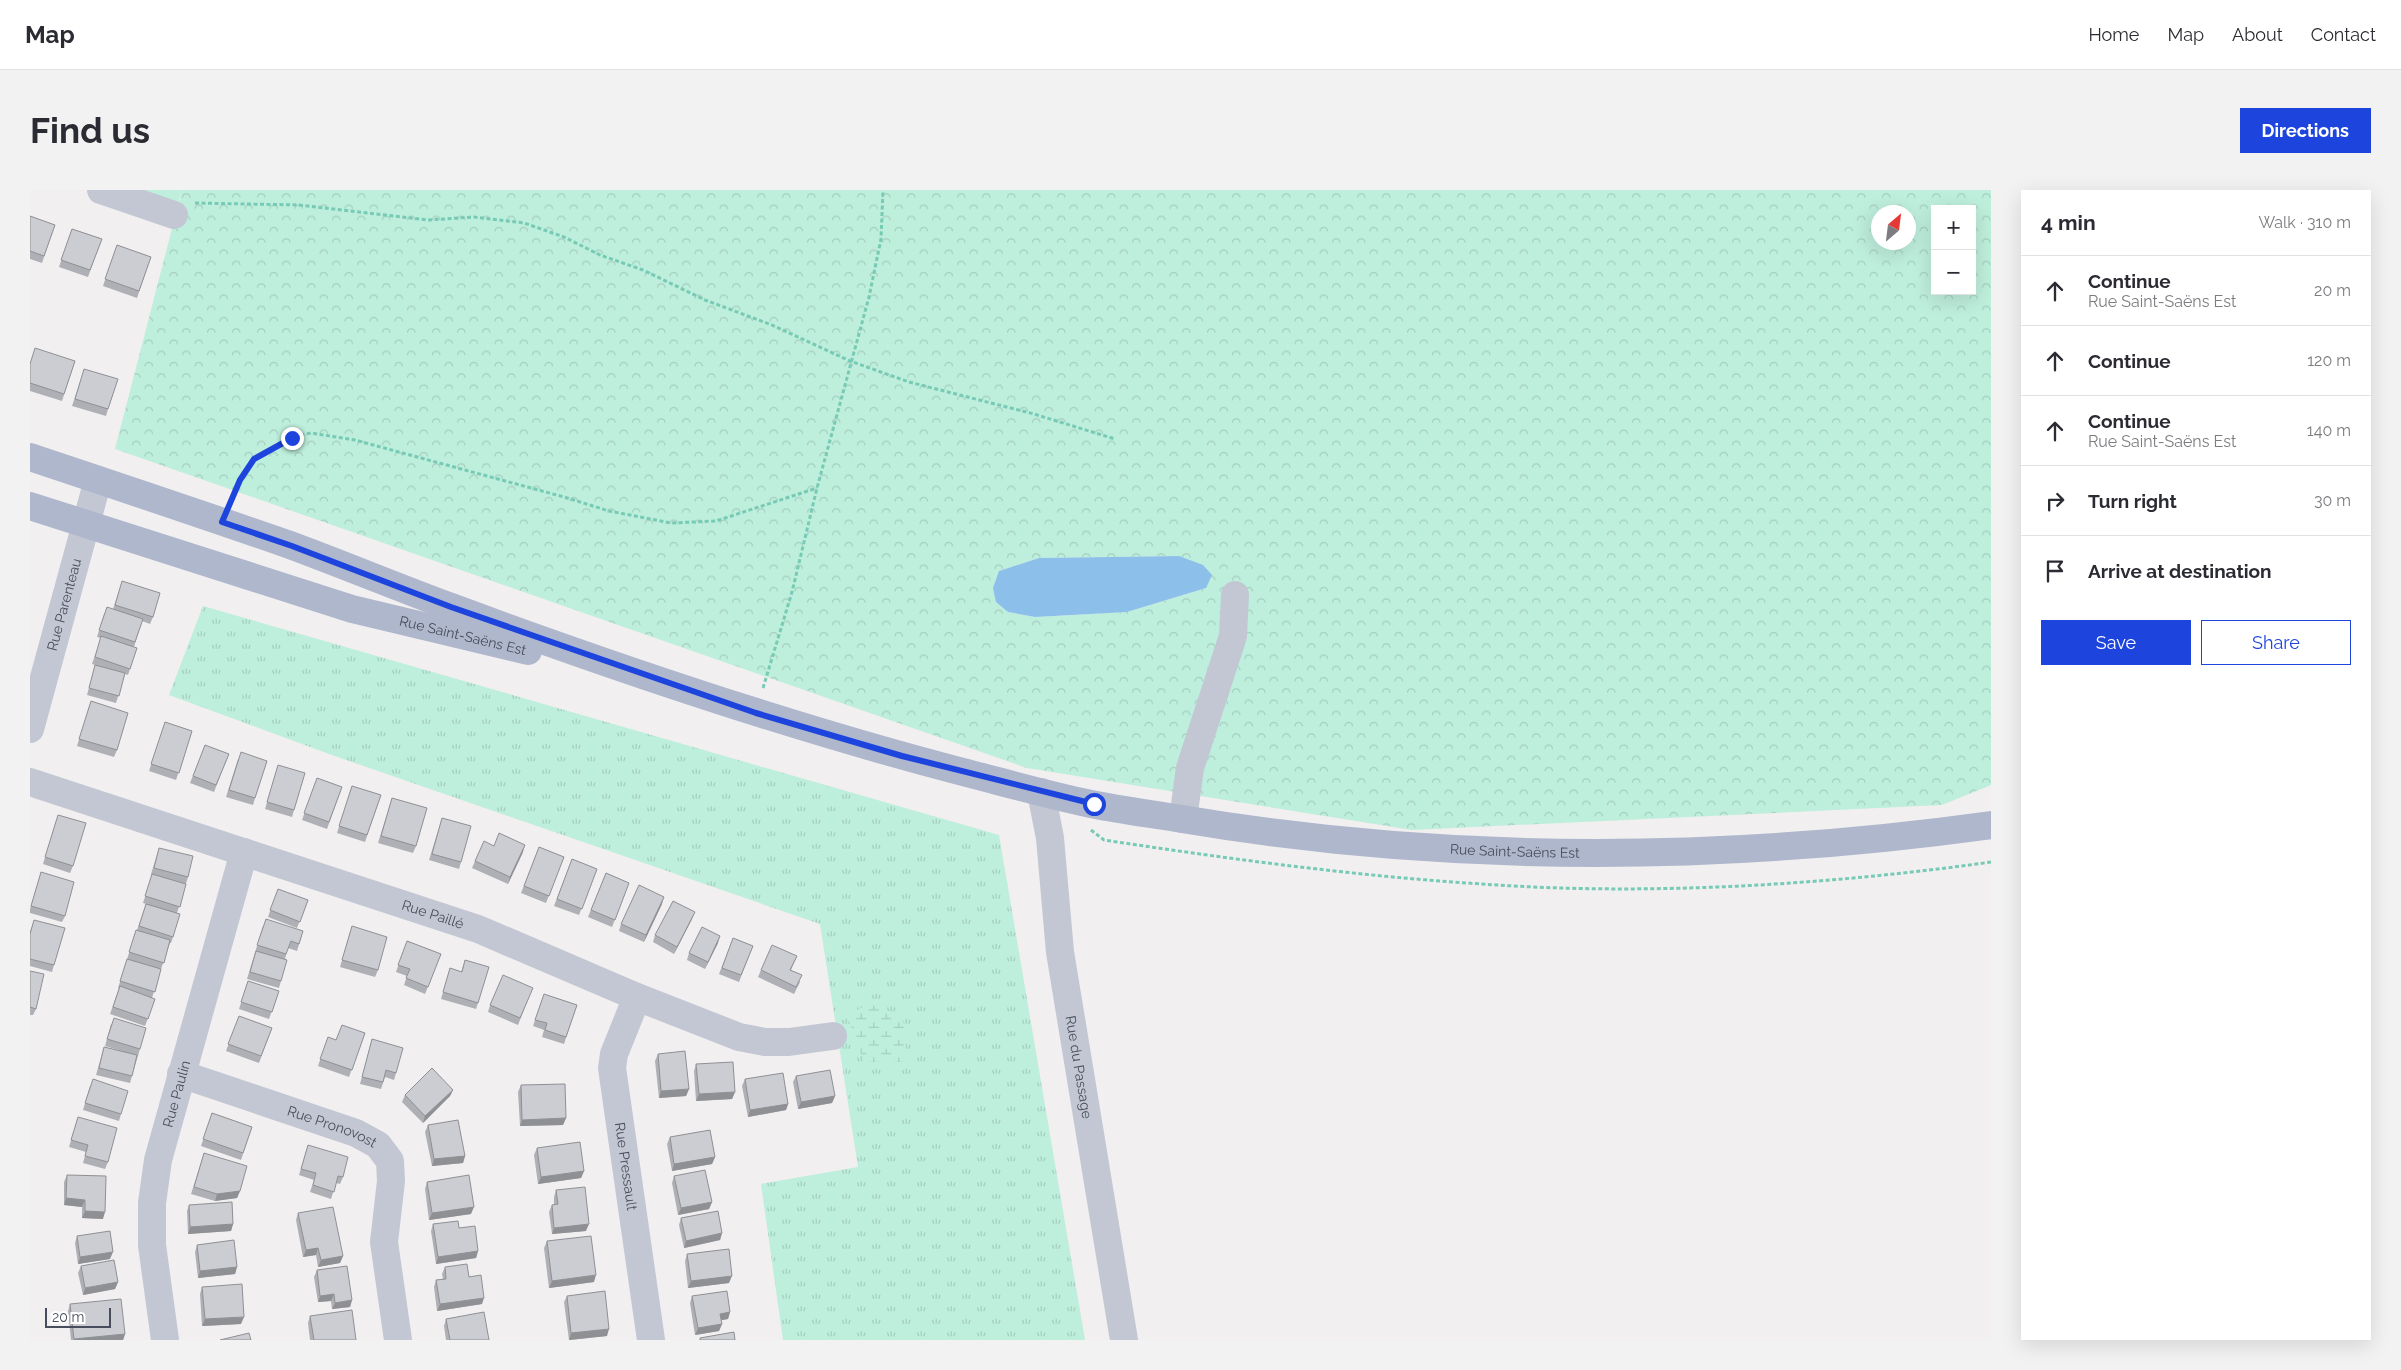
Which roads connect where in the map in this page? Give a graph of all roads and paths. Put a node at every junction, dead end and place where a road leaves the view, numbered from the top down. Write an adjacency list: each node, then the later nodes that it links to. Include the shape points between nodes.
1 (101, 190): 3 (street)
2 (883, 190): 4 (path, via 881,239 869,297)
3 (174, 215): 4 (path, via 196,202 299,205 428,220 474,217 524,223 644,270 705,300 772,325)
4 (850, 361): 5 (path, via 910,382); 8 (path)
5 (1115, 439)
6 (30, 457): 7 (main road, Rue Saint-Saëns Est)
7 (98, 480): 10 (main road, Rue Saint-Saëns Est); 11 (street, Rue Parenteau)
8 (817, 488): 10 (path, via 716,521 671,523 609,511 355,440 311,433 292,438 254,459 240,480); 14 (path, via 792,592)
9 (30, 506): 11 (main road, Rue Saint-Saëns Est)
10 (222, 522): 13 (main road, Rue Saint-Saëns Est)
11 (85, 524): 13 (main road, Rue Saint-Saëns Est, via 352,609); 15 (street, Rue Parenteau)
12 (1235, 595): 18 (street, via 1233,636 1190,768)
13 (661, 682): 14 (main road, Rue Saint-Saëns Est)
14 (756, 713): 17 (main road, Rue Saint-Saëns Est)
15 (30, 729)
16 (30, 782): 20 (street, Rue Paillé)
17 (1041, 792): 18 (main road, Rue Saint-Saëns Est); 27 (street, Rue du Passage, via 1050,838 1060,952)
18 (1183, 819): 19 (main road, Rue Saint-Saëns Est, via 1389,846 1578,854 1861,840)
19 (1991, 824)
20 (244, 852): 21 (street, Rue Paillé, via 478,929); 23 (street, Rue Paulin)
21 (637, 997): 22 (street, Rue Paillé, via 739,1037 789,1042); 26 (street, Rue Pressault, via 614,1054 612,1068)
22 (833, 1036)
23 (181, 1074): 24 (street, Rue Paulin, via 158,1160 152,1203 152,1245); 25 (street, Rue Pronovost, via 356,1133 378,1145 390,1161 384,1242)
24 (165, 1340)
25 (398, 1340)
26 (650, 1340)
27 (1124, 1340)

